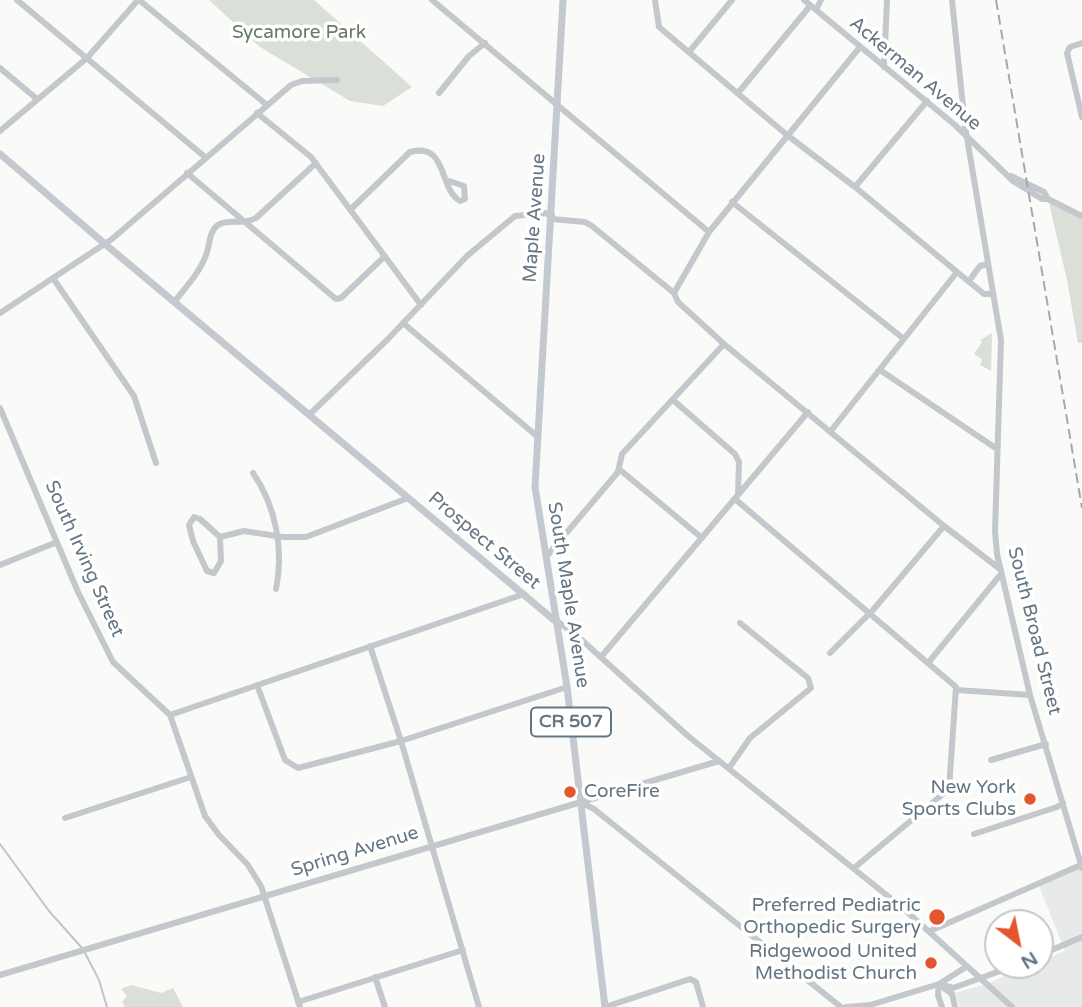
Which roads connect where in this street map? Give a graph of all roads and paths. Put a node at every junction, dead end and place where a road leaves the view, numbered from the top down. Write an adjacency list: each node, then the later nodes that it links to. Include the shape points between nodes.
1 (17, 0): 16 (street)
2 (138, 0): 16 (street); 24 (street)
3 (432, 0): 12 (street)
4 (563, 0): 25 (main road, Maple Avenue / CR 507)
5 (655, 0): 15 (street, via 659,27)
6 (732, 0): 15 (street)
7 (804, 0): 11 (street, Ackerman Avenue)
8 (821, 0): 11 (street)
9 (887, 0): 17 (street)
10 (952, 0): 30 (street, South Broad Street)
11 (813, 8): 14 (street, Ackerman Avenue); 21 (street)
12 (485, 43): 20 (street); 25 (street)
13 (1082, 43): 27 (street, via 1067,53)
14 (860, 47): 17 (street, Ackerman Avenue); 29 (street)
15 (689, 52): 21 (street)
16 (87, 58): 22 (street); 32 (street)
17 (884, 67): 23 (street, Ackerman Avenue)
18 (0, 68): 22 (street)
19 (337, 80): 24 (street, via 296,82)
20 (439, 93)
21 (738, 93): 29 (street)
22 (37, 99): 28 (street)
23 (927, 102): 30 (street, Ackerman Avenue); 38 (street)
24 (267, 105): 26 (street)
25 (558, 105): 42 (main road, Maple Avenue / CR 507); 44 (street)
26 (257, 113): 32 (street); 34 (street)
27 (1082, 117)
28 (0, 131)
29 (786, 135): 38 (street); 39 (street)
30 (967, 136): 33 (street, Ackerman Avenue); 35 (street, South Broad Street)
31 (0, 154): 45 (main road, Prospect Street)
32 (205, 157): 36 (street)
33 (988, 159): 35 (street); 41 (street, Ackerman Avenue, via 1022,188)
34 (316, 163): 40 (street); 43 (street)
35 (973, 169): 47 (street, South Broad Street)
36 (187, 173): 43 (street); 45 (street)
37 (446, 180): 40 (street, via 431,154 410,152)
38 (855, 187): 48 (street)
39 (732, 202): 44 (street); 57 (street)
40 (351, 209): 46 (street)
41 (1082, 216)
42 (552, 217): 52 (street, via 592,226); 54 (street, via 544,213 515,216 467,256); 65 (main road, Maple Avenue / CR 507)
43 (245, 223): 46 (street, via 336,299); 53 (street, via 227,222 214,229 204,262)
44 (709, 232): 52 (street)
45 (105, 244): 49 (street); 53 (main road, Prospect Street)
46 (385, 256): 54 (street)
47 (988, 264): 50 (street); 51 (street, South Broad Street)
48 (957, 272): 50 (street); 57 (street)
49 (53, 278): 55 (street); 67 (street, via 134,396)
50 (970, 281): 51 (street, via 985,294)
51 (993, 294): 66 (street, South Broad Street, via 1001,340)
52 (675, 295): 58 (street)
53 (175, 301): 63 (main road, Prospect Street)
54 (421, 305): 56 (street)
55 (0, 313)
56 (403, 323): 63 (street); 65 (street)
57 (904, 339): 59 (street)
58 (724, 344): 60 (street); 62 (street)
59 (880, 370): 64 (street); 66 (street)
60 (673, 400): 68 (street, via 622,454); 70 (street, via 735,454 739,462)
61 (0, 408): 76 (street, South Irving Street)
62 (807, 412): 64 (street); 70 (street)
63 (309, 415): 71 (main road, Prospect Street)
64 (830, 432): 72 (street)
65 (538, 438): 77 (main road, South Maple Avenue / CR 507, via 535,487)
66 (997, 449): 79 (street, South Broad Street, via 995,531)
67 (156, 463)
68 (620, 469): 75 (street); 77 (street)
69 (253, 473): 74 (street)
70 (737, 497): 75 (street); 82 (street)
71 (408, 498): 74 (street, via 306,537); 81 (main road, Prospect Street)
72 (944, 526): 79 (street); 82 (street)
73 (219, 537): 73 (street, via 221,561 211,573 193,541 190,521 200,519); 74 (street, via 244,531)
74 (279, 537): 80 (street)
75 (702, 538): 87 (street)
76 (57, 542): 78 (street); 93 (street, South Irving Street, via 113,662)
77 (546, 557): 83 (main road, South Maple Avenue / CR 507)
78 (0, 565)
79 (1001, 572): 88 (street); 92 (street, South Broad Street)
80 (276, 589)
81 (524, 594): 83 (main road, Prospect Street); 85 (street)
82 (869, 613): 86 (street); 88 (street)
83 (555, 620): 87 (street, Prospect Street); 90 (main road, South Maple Avenue / CR 507)
84 (740, 623): 98 (street, via 812,684 750,738)
85 (370, 646): 89 (street); 94 (street)
86 (830, 653)
87 (600, 657): 97 (street, Prospect Street)
88 (928, 663): 91 (street)
89 (257, 685): 93 (street); 94 (street, via 283,756 293,767)
90 (567, 687): 94 (street); 100 (main road, South Maple Avenue / CR 507)
91 (957, 690): 92 (street); 106 (street, via 949,789)
92 (1030, 695): 95 (street, South Broad Street)
93 (170, 715): 99 (street, South Irving Street)
94 (401, 741): 104 (street)
95 (1046, 744): 96 (street); 101 (street, South Broad Street)
96 (991, 760)
97 (719, 761): 98 (street, Prospect Street); 100 (street, Spring Avenue)
98 (729, 768): 106 (street, Prospect Street)
99 (191, 777): 102 (street); 107 (street, South Irving Street, via 205,816 248,865)
100 (582, 803): 104 (street, Spring Avenue); 122 (main road, South Maple Avenue / CR 507); 124 (street)
101 (1063, 803): 103 (street); 105 (street, South Broad Street)
102 (65, 818)
103 (974, 834)
104 (432, 845): 107 (street, Spring Avenue); 111 (street)
105 (1082, 866): 108 (street)
106 (853, 869): 108 (street, Prospect Street)
107 (265, 895): 113 (street, Spring Avenue); 118 (street, South Irving Street)
108 (928, 930): 112 (street, Prospect Street)
109 (1082, 937): 110 (street)
110 (1054, 949)
111 (463, 950): 114 (street); 121 (street)
112 (966, 967): 116 (street, Prospect Street); 117 (street)
113 (0, 975)
114 (375, 977): 118 (street); 120 (street)
115 (984, 978): 116 (street)
116 (981, 979): 117 (street, via 953,988); 127 (street, Prospect Street)
117 (939, 984): 119 (street); 125 (street); 126 (street, via 951,994)
118 (299, 1004)
119 (864, 1006): 124 (street)
120 (385, 1007)
121 (479, 1007)
122 (605, 1007): 123 (street, via 693,979)
123 (704, 1007)
124 (844, 1007)
125 (942, 1007)
126 (955, 1007)
127 (1012, 1007)

